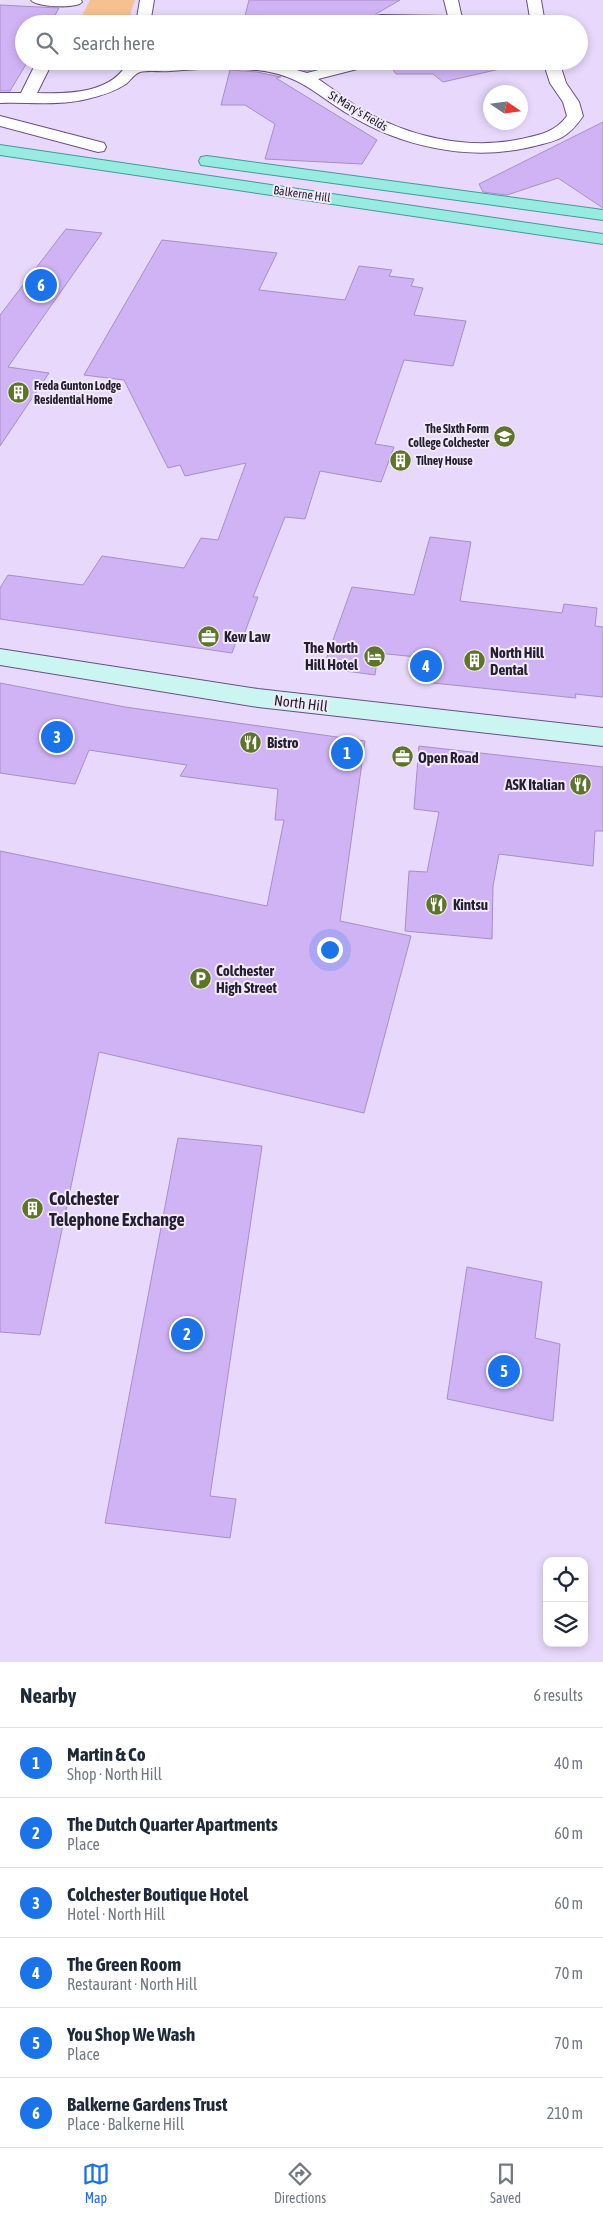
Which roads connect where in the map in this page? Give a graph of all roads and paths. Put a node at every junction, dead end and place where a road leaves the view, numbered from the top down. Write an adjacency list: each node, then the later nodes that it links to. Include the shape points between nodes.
1 (38, 0): 5 (street)
2 (147, 0): 7 (street)
3 (451, 0): 8 (street)
4 (534, 0): 9 (street)
5 (76, 1): 6 (street)
6 (67, 15)
7 (144, 15)
8 (454, 15)
9 (536, 15)
10 (40, 70): 16 (street)
11 (130, 70): 16 (street, St Mary's Fields, via 112,86 78,96)
12 (274, 70): 15 (street, St Mary's Fields)
13 (337, 70): 15 (street)
14 (554, 70): 15 (street, St Mary's Fields, via 576,116 561,132 520,145 494,147 445,144 391,131 354,112)
15 (305, 78)
16 (27, 97): 17 (street, St Mary's Fields)
17 (0, 98)
18 (0, 121): 20 (street)
19 (0, 134): 20 (main road)
20 (98, 147): 21 (main road)
21 (117, 149)
22 (0, 150): 25 (main road, Balkerne Hill)
23 (196, 160): 24 (main road, Balkerne Hill)
24 (603, 215)
25 (603, 239)
26 (0, 657): 27 (street, North Hill, via 258,698)
27 (603, 737)

